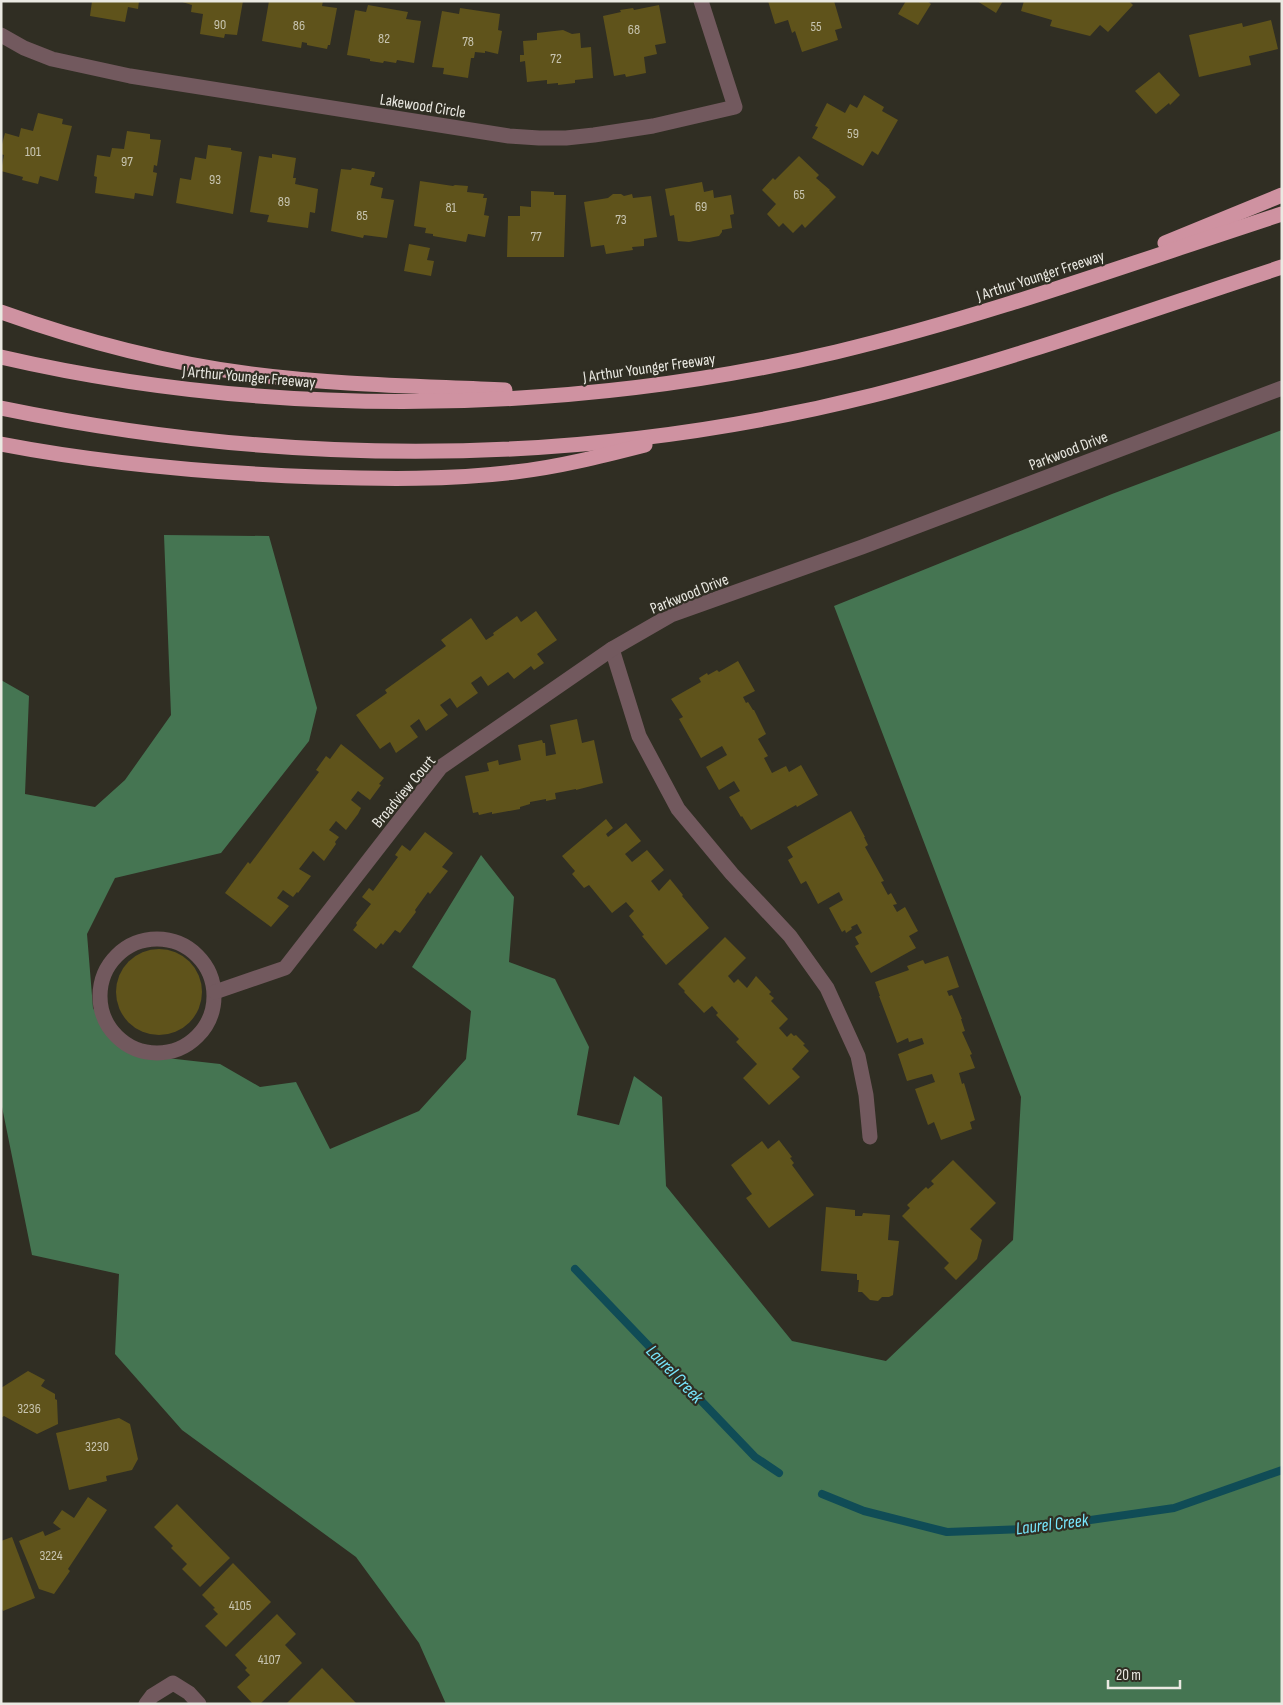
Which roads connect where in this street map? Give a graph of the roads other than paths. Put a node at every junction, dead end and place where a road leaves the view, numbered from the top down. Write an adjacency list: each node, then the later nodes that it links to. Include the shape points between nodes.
1 (701, 1): 2 (street, Lakewood Circle, via 735,107 652,126 566,138 471,130 130,76 52,59)
2 (1, 35)
3 (1282, 195): 6 (highway)
4 (1282, 214): 6 (highway, J Arthur Younger Freeway)
5 (1282, 267): 12 (highway, via 923,382 821,407)
6 (1035, 295): 10 (highway, J Arthur Younger Freeway, via 927,329 784,364)
7 (1, 312): 10 (highway, via 124,349 250,374 330,382)
8 (1, 357): 10 (highway, J Arthur Younger Freeway, via 155,384 285,397 423,402)
9 (1282, 388): 14 (street, Parkwood Drive, via 871,544 671,615)
10 (579, 394)
11 (1, 408): 12 (highway, via 193,440 350,451 561,446)
12 (717, 427): 13 (highway, via 548,468 419,478 236,472 132,463)
13 (1, 444)
14 (612, 649): 15 (street, Broadview Court, via 441,767 285,968); 16 (street, via 639,736 678,809 790,936 827,988 858,1056)
15 (215, 992): 15 (street, via 213,1011 205,1028 192,1042 157,1054 130,1046 110,1028 102,1010 100,992 105,973 115,957 130,945 148,939 167,939 185,946 200,958 210,974)
16 (870, 1137)
17 (146, 1704): 18 (street, via 152,1696 173,1683)
18 (199, 1704)

